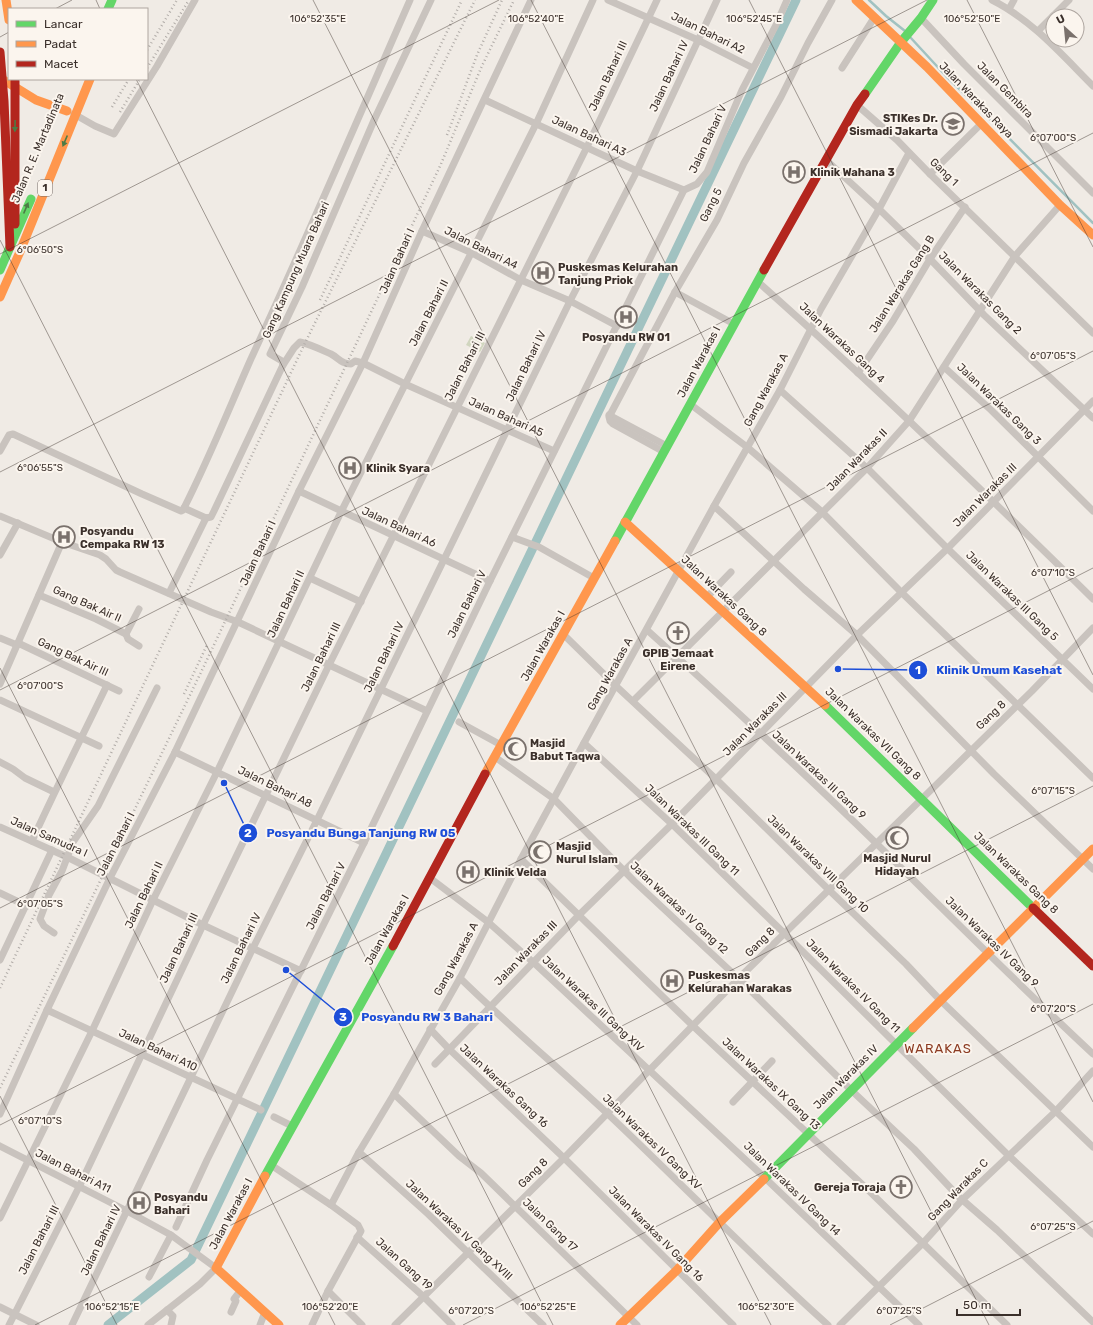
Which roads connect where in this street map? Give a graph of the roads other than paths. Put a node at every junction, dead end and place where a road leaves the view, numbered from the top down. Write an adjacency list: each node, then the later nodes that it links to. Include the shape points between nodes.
1 (6, 0): 19 (main road)
2 (195, 0): 37 (street, via 114,134)
3 (410, 0): 72 (street, Gang Kampung Muara Bahari)
4 (431, 0): 73 (street, Gang Kampung Muara Bahari, via 375,118 302,287)
5 (532, 0): 35 (street, Jalan Bahari I)
6 (593, 0): 38 (street, Jalan Bahari II)
7 (608, 0): 20 (street, Jalan Bahari A2)
8 (656, 0): 20 (street, Jalan Bahari III)
9 (717, 0): 25 (street, Jalan Bahari IV)
10 (787, 0): 28 (street, Jalan Bahari V)
11 (832, 0): 64 (street, Gang 5, via 744,163 717,220)
12 (856, 0): 21 (main road, Jalan Warakas Raya)
13 (933, 0): 22 (main road, Jalan Warakas I)
14 (992, 0): 18 (street)
15 (1014, 0): 18 (street)
16 (1069, 0): 17 (street)
17 (1061, 8)
18 (1009, 9): 24 (street)
19 (8, 13)
20 (649, 18): 25 (street, Jalan Bahari A2); 41 (street, Jalan Bahari III)
21 (874, 18): 26 (main road, Jalan Warakas Raya); 29 (street)
22 (921, 18): 26 (main road, Jalan Warakas I); 48 (street, Jalan Gembira)
23 (1045, 24): 24 (street)
24 (1038, 31): 33 (street)
25 (698, 40): 28 (street, Jalan Bahari A2); 44 (street, Jalan Bahari IV)
26 (902, 40): 36 (main road, Jalan Warakas I); 39 (main road, Jalan Warakas Raya)
27 (0, 52): 30 (main road)
28 (753, 68): 46 (street, Jalan Bahari V, via 707,172 697,184)
29 (842, 68)
30 (2, 79): 32 (main road); 55 (main road)
31 (89, 80): 37 (main road, Jalan R. E. Martadinata / 1)
32 (15, 83): 37 (main road, via 36,100); 53 (main road, one-way to 53)
33 (1093, 86)
34 (72, 98): 37 (main road, Jalan R. E. Martadinata / 1)
35 (485, 100): 38 (street, Jalan Bahari A3); 52 (street, Jalan Bahari I)
36 (857, 105): 42 (street, Gang 1); 43 (main road, Jalan Warakas I)
37 (71, 113): 40 (main road, Jalan R. E. Martadinata / 1); 57 (main road, Jalan R. E. Martadinata / 1, one-way to 57)
38 (536, 124): 41 (street, Jalan Bahari A3); 56 (street, Jalan Bahari II)
39 (982, 124): 45 (street); 49 (main road, Jalan Warakas Raya)
40 (61, 125)
41 (587, 147): 44 (street, Jalan Bahari A3); 62 (street, Jalan Bahari III)
42 (909, 153): 45 (street, Gang 1); 51 (street, Gang Warakas A)
43 (826, 160): 51 (street, Jalan Warakas Gang 2); 63 (main road, Jalan Warakas I)
44 (637, 171): 46 (street, Jalan Bahari A3); 66 (street, Jalan Bahari IV)
45 (930, 174): 50 (street, Gang 1)
46 (684, 190): 69 (street, Jalan Bahari V)
47 (34, 191): 53 (main road, Jalan R. E. Martadinata / 1, one-way to 47)
48 (1093, 193)
49 (1060, 205): 54 (main road, Jalan Warakas Raya); 58 (street, Jalan Warakas II)
50 (965, 207): 58 (street, Gang 1); 59 (street, Jalan Warakas Gang B)
51 (879, 209): 59 (street, Jalan Warakas Gang 2); 70 (street, Gang Warakas A)
52 (422, 231): 56 (street, Jalan Bahari A4); 74 (street, Jalan Bahari I)
53 (16, 234): 55 (main road, Jalan R. E. Martadinata / 1); 57 (main road)
54 (1093, 235)
55 (10, 247): 60 (main road); 61 (main road, Jalan R. E. Martadinata / 1)
56 (472, 253): 62 (street, Jalan Bahari A4); 78 (street, Jalan Bahari II)
57 (19, 254): 60 (main road, Jalan R. E. Martadinata / 1)
58 (1015, 256): 67 (street, Jalan Warakas II); 71 (street, Gang 1)
59 (930, 259): 67 (street, Jalan Warakas Gang 2); 77 (street, Jalan Warakas Gang B)
60 (14, 266): 65 (main road, Jalan R. E. Martadinata / 1)
61 (0, 270)
62 (520, 280): 66 (street, Jalan Bahari A4); 82 (street, Jalan Bahari III)
63 (758, 282): 68 (main road, Jalan Warakas I); 70 (street, Jalan Warakas Gang 4)
64 (675, 292): 68 (street); 88 (street, Gang 5, via 609,417 613,424)
65 (0, 297)
66 (570, 301): 69 (street, Jalan Bahari A4); 86 (street, Jalan Bahari IV)
67 (980, 311): 76 (street, Jalan Warakas II); 83 (street, Jalan Warakas Gang 2)
68 (734, 324): 81 (main road, Jalan Warakas I)
69 (617, 326): 90 (street, Jalan Bahari V)
70 (811, 328): 77 (street, Jalan Warakas Gang 4); 79 (street, Gang Warakas A)
71 (1093, 333)
72 (257, 348): 73 (street); 96 (street, Gang Kampung Muara Bahari)
73 (270, 354): 75 (street, Gang Kampung Muara Bahari, via 282,361)
74 (362, 363): 75 (street, Jalan Bahari A5, via 341,363 332,355 300,342); 78 (street, Jalan Bahari A5); 93 (street, Jalan Bahari I)
75 (283, 365): 101 (street, via 214,511)
76 (944, 367): 85 (street, Jalan Warakas II); 91 (street, Jalan Warakas Gang 3)
77 (858, 373): 85 (street, Jalan Warakas Gang 4)
78 (405, 384): 82 (street, Jalan Bahari A5); 98 (street, Jalan Bahari II)
79 (780, 390): 87 (street, Gang Warakas A); 92 (street)
80 (1093, 401): 83 (street, Jalan Warakas III)
81 (690, 404): 87 (street); 88 (main road, Jalan Warakas I)
82 (457, 407): 86 (street, Jalan Bahari A5); 104 (street, Jalan Bahari III)
83 (1084, 410): 84 (street, Jalan Warakas Gang 2); 91 (street, Jalan Warakas III)
84 (1093, 418)
85 (909, 421): 92 (street, Jalan Warakas II); 94 (street, Jalan Warakas Gang 4)
86 (507, 430): 90 (street, Jalan Bahari A5); 109 (street, Jalan Bahari IV)
87 (747, 447): 95 (street, Gang Warakas A); 99 (street)
88 (666, 449): 102 (main road, Jalan Warakas I)
89 (0, 451): 96 (street, via 9,434 13,434 181,511)
90 (554, 451): 105 (street, Jalan Bahari V)
91 (1038, 457): 94 (street, Jalan Warakas III); 97 (street, Jalan Warakas Gang 3)
92 (866, 468): 99 (street, Jalan Warakas II); 107 (street, Jalan Warakas III Gang 5)
93 (299, 491): 98 (street, Jalan Bahari A6); 124 (street, Jalan Bahari I)
94 (994, 502): 107 (street, Jalan Warakas III); 120 (street, Jalan Warakas Gang 4)
95 (714, 506): 110 (street); 111 (street, Gang Warakas A)
96 (184, 508): 101 (street)
97 (1093, 511)
98 (341, 512): 104 (street, Jalan Bahari A6); 113 (street, Jalan Bahari II)
99 (822, 512): 110 (street, Jalan Warakas II); 116 (street)
100 (0, 516): 103 (street)
101 (206, 518): 117 (street)
102 (626, 522): 111 (main road, Jalan Warakas Gang 8); 114 (main road, Jalan Warakas I)
103 (18, 523): 106 (street); 108 (street)
104 (393, 536): 109 (street, Jalan Bahari A6); 121 (street, Jalan Bahari III)
105 (512, 537): 114 (street, via 539,547); 115 (street, Jalan Bahari V)
106 (62, 542): 117 (street, via 100,555 116,570); 118 (street)
107 (947, 549): 116 (street, Jalan Warakas III); 135 (street, Jalan Warakas III Gang 5)
108 (0, 555)
109 (444, 560): 115 (street, Jalan Bahari A6); 142 (street, Jalan Bahari IV)
110 (773, 561): 123 (street, Jalan Warakas II); 129 (street)
111 (679, 570): 119 (main road, Jalan Warakas Gang 8); 126 (street, Gang Warakas A)
112 (731, 572): 119 (street)
113 (310, 578): 121 (street); 131 (street, Jalan Bahari II)
114 (594, 578): 128 (main road, Jalan Warakas I)
115 (490, 581): 148 (street, Jalan Bahari V)
116 (902, 592): 129 (street, Jalan Warakas III); 147 (street)
117 (169, 593): 124 (street)
118 (39, 595): 127 (street, Gang Bak Air II); 132 (street)
119 (707, 597): 123 (main road, Jalan Warakas Gang 8)
120 (1093, 599)
121 (360, 602): 136 (street, Jalan Bahari III)
122 (139, 609): 127 (street)
123 (722, 611): 134 (street, Jalan Warakas II); 140 (main road, Jalan Warakas Gang 8)
124 (238, 622): 131 (street); 156 (street, Jalan Bahari I)
125 (1093, 628): 135 (street, Gang 8)
126 (647, 630): 134 (street, Jalan Warakas III Gang 9); 139 (street, Gang Warakas A)
127 (126, 634): 133 (street, Gang Bak Air II, via 128,639)
128 (563, 634): 139 (street, Jalan Warakas VIII Gang 10); 153 (main road, Jalan Warakas I)
129 (857, 635): 140 (street, Jalan Warakas III); 155 (street)
130 (0, 638): 132 (street, Gang Bak Air III)
131 (280, 642): 136 (street); 159 (street, Jalan Bahari II)
132 (18, 644): 137 (street); 138 (street, Gang Bak Air III)
133 (139, 646)
134 (676, 656): 146 (street, Jalan Warakas II); 150 (street, Jalan Warakas III Gang 9)
135 (1062, 660): 143 (street, Jalan Warakas III Gang 5); 147 (street, Gang 8)
136 (329, 665): 142 (street); 163 (street, Jalan Bahari III)
137 (0, 684)
138 (107, 685): 144 (street, Gang Bak Air III); 151 (street)
139 (616, 686): 146 (street, Jalan Warakas VIII Gang 10); 152 (street, Gang Warakas A)
140 (807, 687): 150 (street, Jalan Warakas III); 164 (main road, Jalan Warakas VII Gang 8)
141 (157, 688): 174 (street, via 98,806 73,842)
142 (380, 689): 148 (street); 166 (street, Jalan Bahari IV)
143 (1093, 689)
144 (119, 691)
145 (0, 700): 151 (street)
146 (633, 701): 161 (street, Jalan Warakas VIII Gang 10)
147 (1018, 705): 155 (street, Gang 8); 160 (street)
148 (427, 711): 170 (street, Jalan Bahari V)
149 (459, 722): 153 (street)
150 (760, 734): 161 (street, Jalan Warakas III); 171 (street, Jalan Warakas III Gang 9)
151 (82, 738): 154 (street); 162 (street)
152 (584, 743): 165 (street, Gang Warakas A); 167 (street, Jalan Warakas III Gang 11)
153 (501, 745): 157 (main road, Jalan Warakas I)
154 (99, 746)
155 (971, 750): 164 (street, Gang 8); 176 (street)
156 (175, 752): 159 (street, Jalan Bahari A8); 179 (street, Jalan Bahari I)
157 (495, 757): 165 (street, Jalan Warakas IV Gang 12); 180 (main road, Jalan Warakas I)
158 (0, 762): 162 (street)
159 (217, 772): 163 (street, Jalan Bahari A8); 183 (street, Jalan Bahari II)
160 (1093, 778)
161 (716, 779): 167 (street, Jalan Warakas III); 181 (street, Jalan Warakas VIII Gang 10)
162 (54, 792): 169 (street)
163 (266, 795): 166 (street, Jalan Bahari A8); 188 (street, Jalan Bahari III)
164 (922, 798): 171 (street, Gang 8); 185 (main road, Jalan Warakas Gang 8)
165 (554, 799): 175 (street, Gang Warakas A); 178 (street, Jalan Warakas IV Gang 12)
166 (317, 820): 170 (street, Jalan Bahari A8); 191 (street, Jalan Bahari IV)
167 (672, 824): 178 (street, Jalan Warakas III); 190 (street, Jalan Warakas III Gang 11)
168 (0, 827): 169 (street, Jalan Samudra I)
169 (32, 841): 173 (street, Jalan Samudra I)
170 (364, 843): 196 (street, Jalan Bahari V)
171 (877, 844): 181 (street, Gang 8); 192 (street, Jalan Warakas IV Gang 9)
172 (1093, 849): 176 (main road, Jalan Warakas IV)
173 (52, 850): 174 (street, Jalan Samudra I); 184 (street)
174 (68, 857): 179 (street, Jalan Samudra I); 189 (street, via 40,919 44,926)
175 (521, 859): 186 (street, Jalan Warakas IX Gang 13); 187 (street, Gang Warakas A)
176 (1083, 860): 177 (street); 185 (main road, Jalan Warakas IV)
177 (1093, 869)
178 (624, 871): 186 (street, Jalan Warakas III); 198 (street, Jalan Warakas IV Gang 12)
179 (110, 878): 183 (street, Jalan Samudra I); 201 (street, Jalan Bahari I)
180 (430, 878): 187 (street, Jalan Warakas III Gang XIV); 224 (main road, Jalan Warakas I)
181 (829, 890): 190 (street, Gang 8); 199 (street, Jalan Warakas VIII Gang 10)
182 (0, 893): 184 (street)
183 (153, 900): 188 (street, Jalan Samudra I); 204 (street, Jalan Bahari II)
184 (27, 906): 193 (street)
185 (1034, 908): 192 (main road, Jalan Warakas IV); 195 (main road, Jalan Warakas Gang 8)
186 (579, 915): 194 (street, Jalan Warakas III); 202 (street, Jalan Warakas IX Gang 13)
187 (488, 922): 194 (street, Jalan Warakas III Gang XIV); 197 (street, Gang Warakas A)
188 (203, 925): 191 (street, Jalan Samudra I); 207 (street, Jalan Bahari III)
189 (54, 932)
190 (784, 933): 198 (street, Gang 8); 205 (street, Jalan Warakas IV Gang 11)
191 (253, 948): 196 (street, Jalan Samudra I); 213 (street, Jalan Bahari IV)
192 (987, 953): 199 (main road, Jalan Warakas IV); 208 (street, Jalan Warakas IV Gang 9)
193 (1, 957)
194 (534, 963): 200 (street, Jalan Warakas III); 211 (street, Jalan Warakas III Gang XIV)
195 (1093, 966)
196 (301, 971): 217 (street, Jalan Bahari V)
197 (460, 978): 200 (street, Jalan Warakas IV Gang XV); 203 (street, Gang Warakas A)
198 (739, 978): 202 (street, Gang 8); 215 (street, Jalan Warakas IV Gang 12)
199 (940, 1000): 205 (main road, Jalan Warakas IV); 220 (street, Jalan Warakas VIII Gang 10)
200 (490, 1007): 206 (street, Jalan Warakas III); 221 (street, Jalan Warakas IV Gang XV)
201 (47, 1010): 204 (street, Jalan Bahari A10); 222 (street, Jalan Bahari I)
202 (692, 1025): 211 (street, Gang 8); 214 (street, Jalan Warakas IX Gang 13)
203 (430, 1029): 206 (street, Jalan Warakas Gang 16); 216 (street, Gang Warakas A)
204 (92, 1031): 207 (street, Jalan Bahari A10); 231 (street, Jalan Bahari II)
205 (896, 1044): 215 (main road, Jalan Warakas IV); 229 (street, Jalan Warakas IV Gang 11)
206 (449, 1049): 210 (street, Jalan Warakas III); 230 (street, Jalan Warakas Gang 16)
207 (141, 1054): 213 (street, Jalan Bahari A10); 234 (street, Jalan Bahari III)
208 (1093, 1054)
209 (772, 1061): 214 (street)
210 (435, 1064)
211 (649, 1070): 221 (street, Gang 8); 233 (street, Jalan Warakas IV Gang 14)
212 (1093, 1071): 220 (street, Gang Warakas C)
213 (191, 1078): 217 (street, Jalan Bahari A10); 238 (street, Jalan Bahari IV)
214 (753, 1082): 218 (street); 225 (street, Jalan Warakas IX Gang 13)
215 (851, 1090): 225 (main road, Jalan Warakas IV); 235 (street, Jalan Warakas IV Gang 12, via 914,1149)
216 (394, 1094): 228 (street, Gang Warakas A); 237 (street, Jalan Gang 17)
217 (237, 1099): 219 (street, Jalan Bahari A10); 241 (street, Jalan Bahari V)
218 (733, 1102)
219 (260, 1110)
220 (1056, 1111): 227 (street, Jalan Warakas VIII Gang 10); 229 (street, Gang Warakas C)
221 (607, 1113): 230 (street, Gang 8); 240 (street, Jalan Warakas IV Gang XV)
222 (0, 1114)
223 (274, 1116): 224 (street)
224 (292, 1126): 232 (main road, Jalan Warakas I)
225 (808, 1133): 233 (main road, Jalan Warakas IV); 245 (street, Jalan Warakas IX Gang 13)
226 (0, 1146): 231 (street, Jalan Bahari A11)
227 (1093, 1147)
228 (359, 1152): 236 (street, Gang Warakas A); 246 (street, Jalan Warakas IV Gang XVIII)
229 (1008, 1155): 235 (street, Gang Warakas C); 242 (street, Jalan Warakas IV Gang 11)
230 (564, 1158): 237 (street, Gang 8); 248 (street, Jalan Warakas IV Gang 16)
231 (28, 1161): 234 (street, Jalan Bahari A11); 239 (street, Jalan Bahari II)
232 (271, 1165): 236 (street); 247 (main road, Jalan Warakas I)
233 (765, 1178): 240 (main road, Jalan Warakas IV); 250 (street, Jalan Warakas IV Gang 14)
234 (78, 1187): 238 (street, Jalan Bahari A11); 258 (street, Jalan Bahari III)
235 (962, 1200): 245 (street, Gang Warakas C); 260 (street, Jalan Warakas IV Gang 12)
236 (331, 1205): 244 (street, via 358,1225 361,1231)
237 (515, 1206): 246 (street, Gang 8); 259 (street, Jalan Gang 17)
238 (127, 1211): 243 (street, Jalan Bahari A11); 263 (street, Jalan Bahari IV)
239 (0, 1218)
240 (719, 1223): 248 (main road, Jalan Warakas IV); 276 (street, Jalan Warakas IV Gang XV)
241 (176, 1227)
242 (1093, 1234)
243 (171, 1235): 247 (street, Jalan Bahari A11); 249 (street)
244 (357, 1237): 252 (street); 253 (street, Jalan Gang 19)
245 (923, 1243): 250 (street, Gang Warakas C); 279 (street, Jalan Warakas IX Gang 13)
246 (468, 1253): 253 (street, Gang 8); 272 (street, Jalan Warakas IV Gang XVIII)
247 (212, 1265): 251 (main road); 255 (street, via 200,1284)
248 (677, 1270): 259 (main road, Jalan Warakas IV); 275 (street, Jalan Warakas IV Gang 16)
249 (149, 1277)
250 (878, 1287): 277 (street, Gang Warakas C); 278 (street, Jalan Warakas IV Gang 14)
251 (241, 1290): 256 (street, via 234,1299 236,1301); 257 (main road)
252 (328, 1291): 268 (street); 269 (street)
253 (424, 1297): 270 (street, Gang 8); 271 (street, Jalan Gang 19)
254 (0, 1307): 258 (street)
255 (167, 1310): 264 (street); 265 (street, via 173,1316)
256 (231, 1312)
257 (265, 1312): 266 (street); 267 (main road)
258 (14, 1314): 261 (street, Jalan Bahari III); 262 (street)
259 (629, 1317): 273 (main road, Jalan Warakas IV); 274 (street, Jalan Gang 17)
260 (1093, 1322)
261 (9, 1325)
262 (36, 1325)
263 (72, 1325)
264 (148, 1325)
265 (171, 1325)
266 (260, 1325)
267 (279, 1325)
268 (312, 1325)
269 (362, 1325)
270 (395, 1325)
271 (452, 1325)
272 (543, 1325)
273 (620, 1325)
274 (637, 1325)
275 (733, 1325)
276 (828, 1325)
277 (840, 1325)
278 (918, 1325)
279 (1007, 1325)

